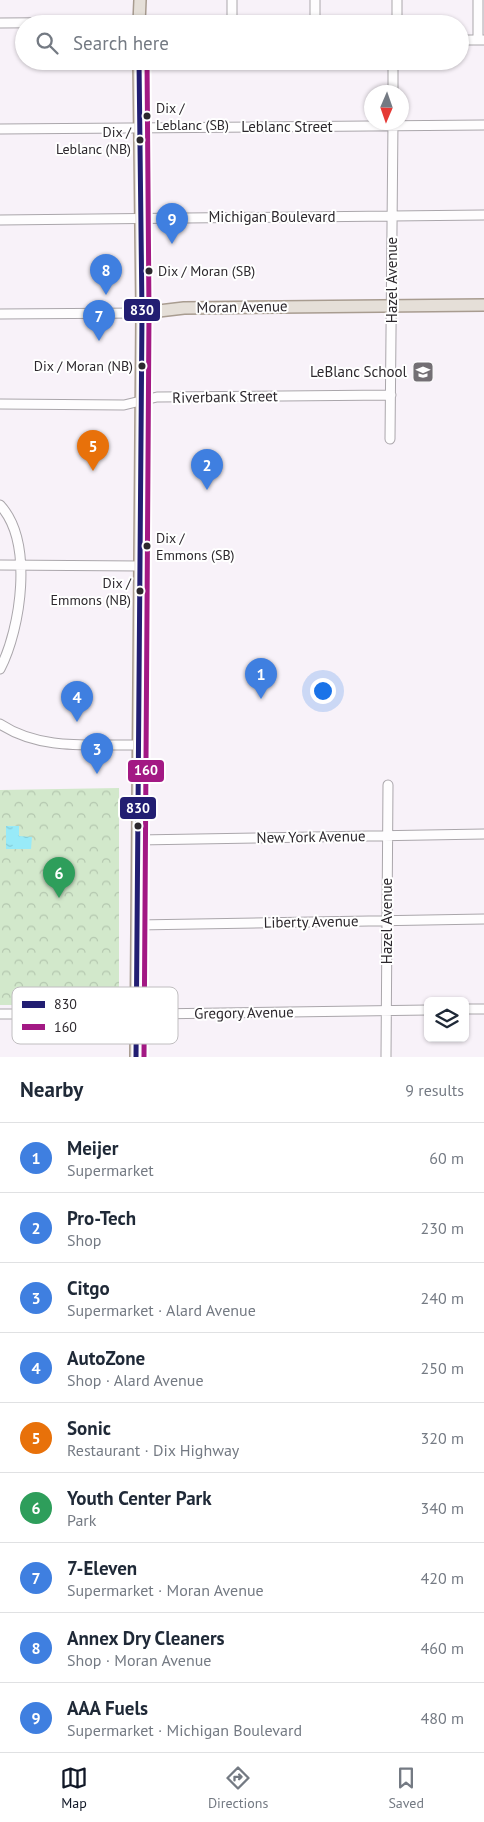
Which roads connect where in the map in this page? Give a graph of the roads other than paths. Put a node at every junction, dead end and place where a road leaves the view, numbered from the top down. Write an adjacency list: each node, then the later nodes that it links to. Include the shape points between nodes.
1 (140, 0): 6 (main road)
2 (232, 0): 7 (street)
3 (315, 0): 8 (street)
4 (397, 0): 9 (street)
5 (478, 0): 12 (street)
6 (140, 15)
7 (232, 15)
8 (315, 15)
9 (397, 15)
10 (0, 23): 11 (street)
11 (15, 23)
12 (481, 40)
13 (140, 70): 20 (main road)
14 (393, 70): 15 (street)
15 (393, 85)
16 (409, 124): 18 (street, Leblanc Street)
17 (364, 125): 20 (street, Leblanc Street)
18 (484, 126)
19 (0, 129): 20 (street, Leblanc Street)
20 (140, 129): 24 (main road)
21 (393, 130): 23 (street, Hazel Avenue)
22 (484, 215): 23 (street, Michigan Boulevard)
23 (392, 216): 24 (street, Michigan Boulevard); 27 (street, Hazel Avenue)
24 (141, 218): 25 (street, Michigan Boulevard); 28 (main road)
25 (0, 220)
26 (484, 305): 27 (main road, Moran Avenue)
27 (392, 306): 28 (main road, Moran Avenue, via 188,308); 30 (street, Hazel Avenue)
28 (142, 313): 29 (street, Moran Avenue); 31 (main road)
29 (0, 314)
30 (391, 395): 31 (street, Riverbank Street, via 157,397); 33 (street, Hazel Avenue)
31 (141, 400): 32 (street, Riverbank Street, via 124,405); 37 (main road)
32 (0, 404)
33 (390, 438)
34 (0, 505): 36 (street, via 16,530)
35 (0, 565): 36 (street)
36 (19, 565): 37 (street); 38 (street, via 16,625)
37 (140, 566): 40 (main road)
38 (0, 669)
39 (0, 724): 40 (street, via 39,742)
40 (138, 745): 44 (main road)
41 (388, 785): 43 (street, Hazel Avenue)
42 (484, 834): 43 (street, New York Avenue)
43 (387, 836): 44 (street, New York Avenue); 46 (street, Hazel Avenue)
44 (138, 840): 47 (main road)
45 (484, 920): 46 (street, Liberty Avenue)
46 (387, 921): 47 (street, Liberty Avenue); 51 (street, Hazel Avenue)
47 (138, 925): 48 (main road)
48 (137, 987)
49 (469, 1009): 50 (street)
50 (484, 1009)
51 (386, 1010): 52 (street, Gregory Avenue); 53 (street, Gregory Avenue); 56 (street, Hazel Avenue)
52 (424, 1010)
53 (178, 1013)
54 (136, 1044): 55 (main road)
55 (136, 1057)
56 (386, 1057)

